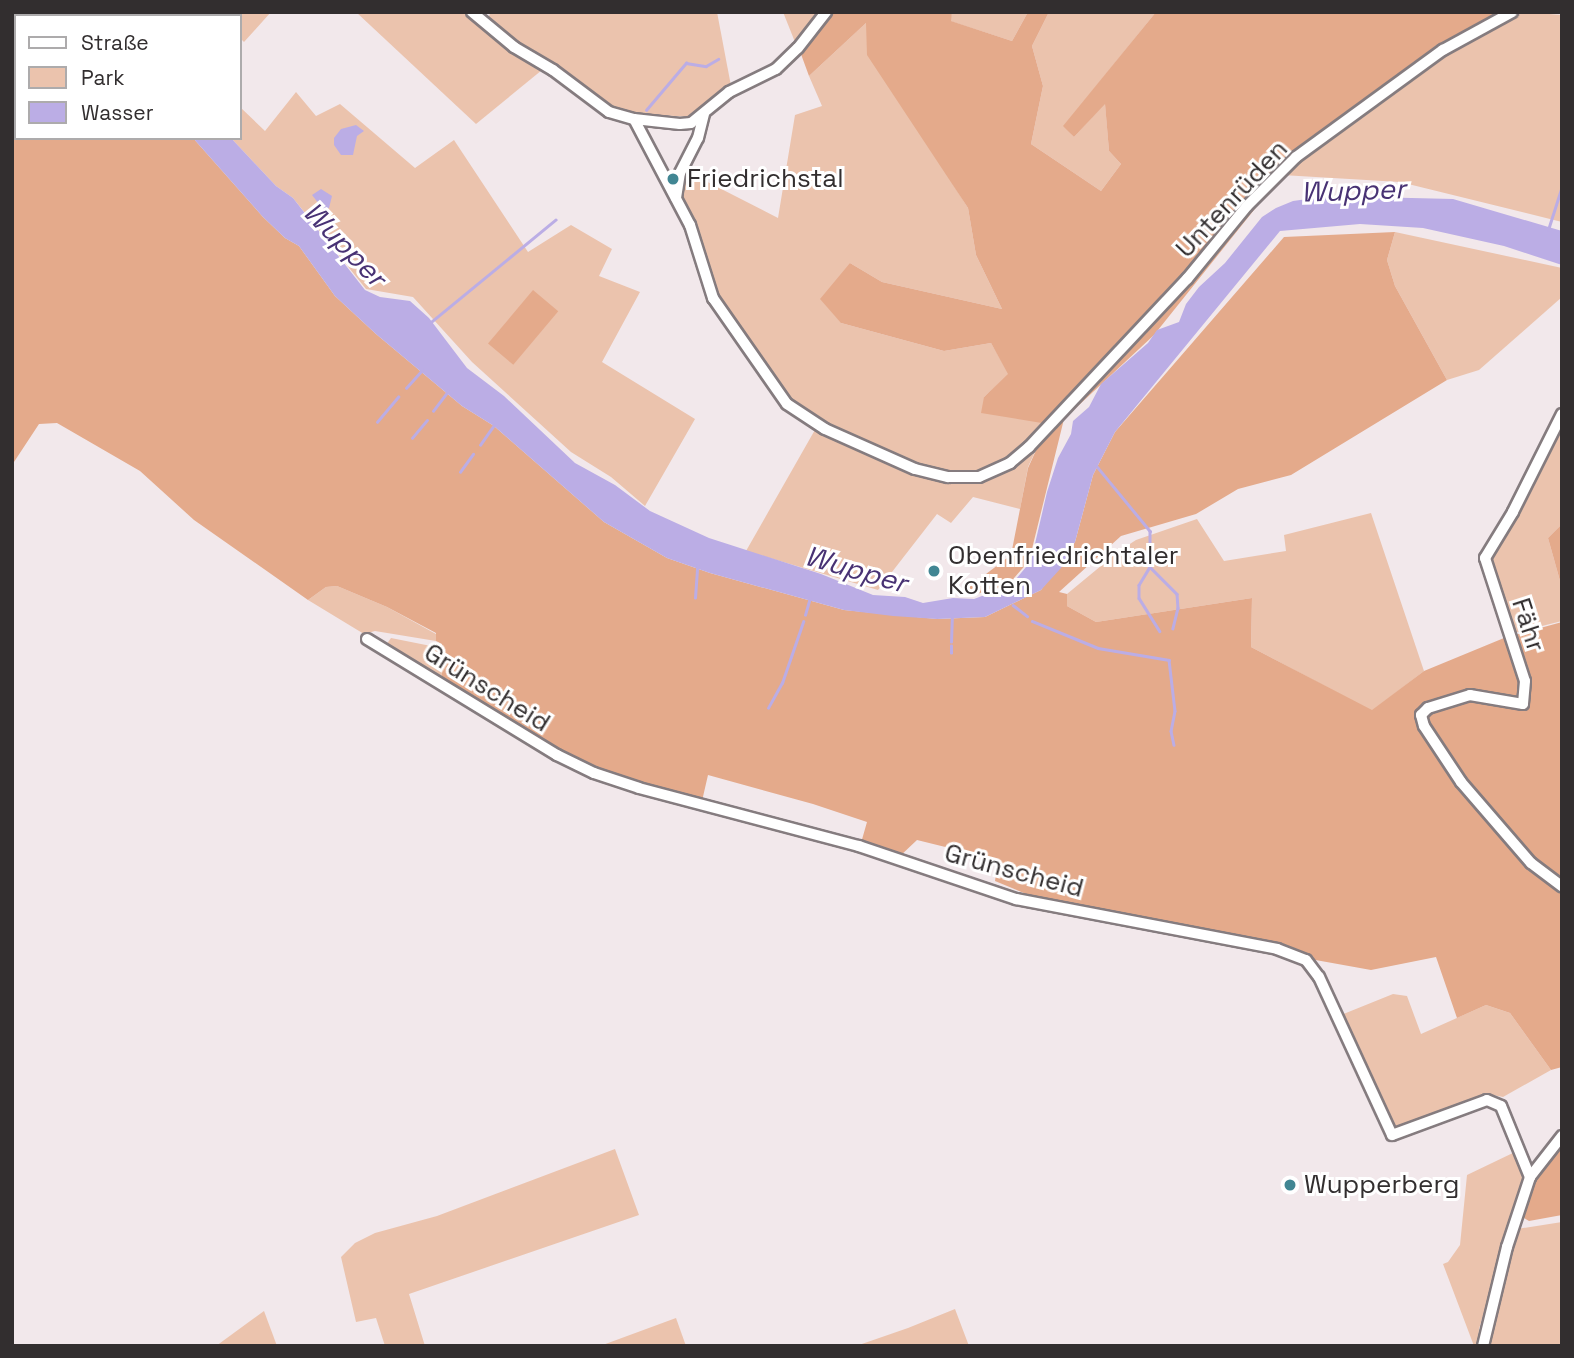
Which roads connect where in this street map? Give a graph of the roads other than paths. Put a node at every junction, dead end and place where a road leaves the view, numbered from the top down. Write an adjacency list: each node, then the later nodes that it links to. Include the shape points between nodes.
1 (472, 12): 5 (street, via 514,47 609,112)
2 (826, 12): 4 (street, via 776,69 729,92)
3 (1512, 12): 6 (street, Untenrüden, via 1443,50 1296,157 1018,457 979,477 922,472 793,411 713,298 692,230)
4 (705, 114): 5 (street, via 688,124); 6 (street, via 680,173)
5 (634, 119): 6 (street)
6 (676, 199)
7 (1562, 414): 9 (street, Fähr, via 1485,558 1525,681 1523,704 1470,695 1428,708 1421,715 1423,726 1461,782 1531,863)
8 (367, 639): 11 (street, Grünscheid, via 594,773 859,846 1016,899 1277,949 1306,960 1319,977 1392,1135 1487,1100 1501,1106)
9 (1562, 886)
10 (1562, 1136): 11 (street)
11 (1530, 1177): 12 (street)
12 (1483, 1346)

